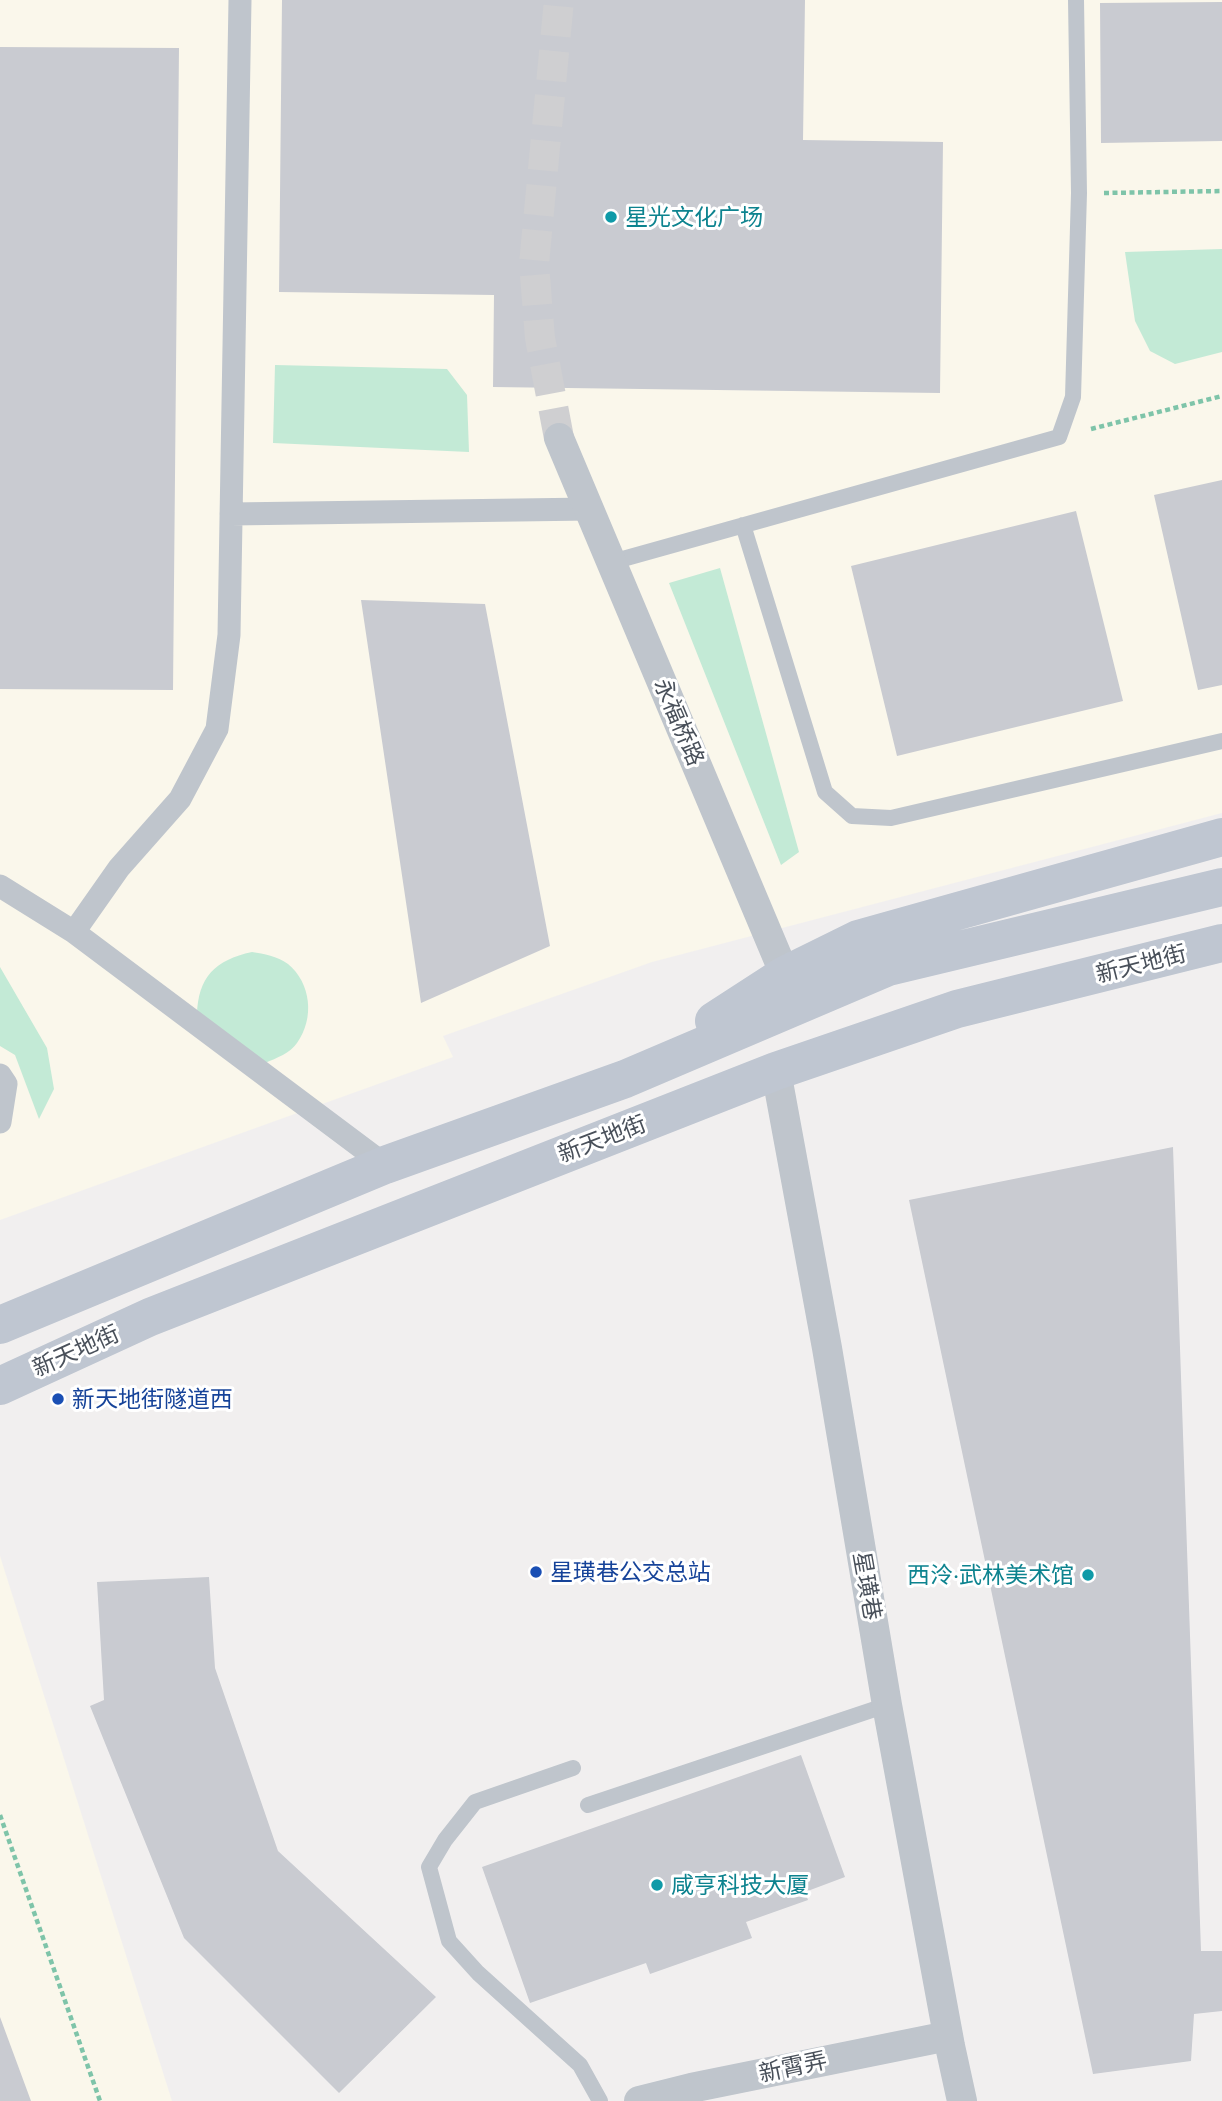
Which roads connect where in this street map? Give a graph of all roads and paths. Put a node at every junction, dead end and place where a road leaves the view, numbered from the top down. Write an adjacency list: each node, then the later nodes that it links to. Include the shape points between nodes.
1 (240, 0): 9 (street)
2 (1076, 0): 4 (lane)
3 (1222, 191): 4 (path)
4 (1079, 193): 6 (lane, via 1073,397)
5 (1222, 396): 6 (path)
6 (1059, 437): 10 (lane)
7 (559, 438): 8 (street, 永福桥路)
8 (590, 509): 9 (street); 11 (street, 永福桥路)
9 (231, 514): 16 (street, via 229,635 216,729 180,799 119,868)
10 (743, 525): 11 (lane); 12 (lane, via 825,792 852,816 891,818)
11 (612, 562): 18 (street, 永福桥路)
12 (1222, 741)
13 (1222, 837): 18 (main road, via 858,939)
14 (0, 887): 16 (street)
15 (1222, 887): 18 (main road)
16 (74, 932): 22 (street)
17 (1222, 943): 19 (main road, 新天地街, via 957,1009)
18 (787, 992): 22 (main road, via 625,1079)
19 (776, 1071): 24 (main road, 新天地街, via 150,1317); 25 (street, 星璜巷)
20 (0, 1075): 21 (street, via 6,1084)
21 (0, 1122)
22 (385, 1165): 23 (main road)
23 (0, 1325)
24 (0, 1386)
25 (887, 1705): 27 (lane); 29 (street, 星璜巷)
26 (573, 1768): 31 (lane, via 475,1802 429,1867 449,1941 580,2066)
27 (588, 1805)
28 (0, 1815): 30 (path)
29 (948, 2036): 32 (street, 新霄弄); 33 (street, 星璜巷)
30 (100, 2101)
31 (600, 2101)
32 (639, 2101)
33 (962, 2101)

